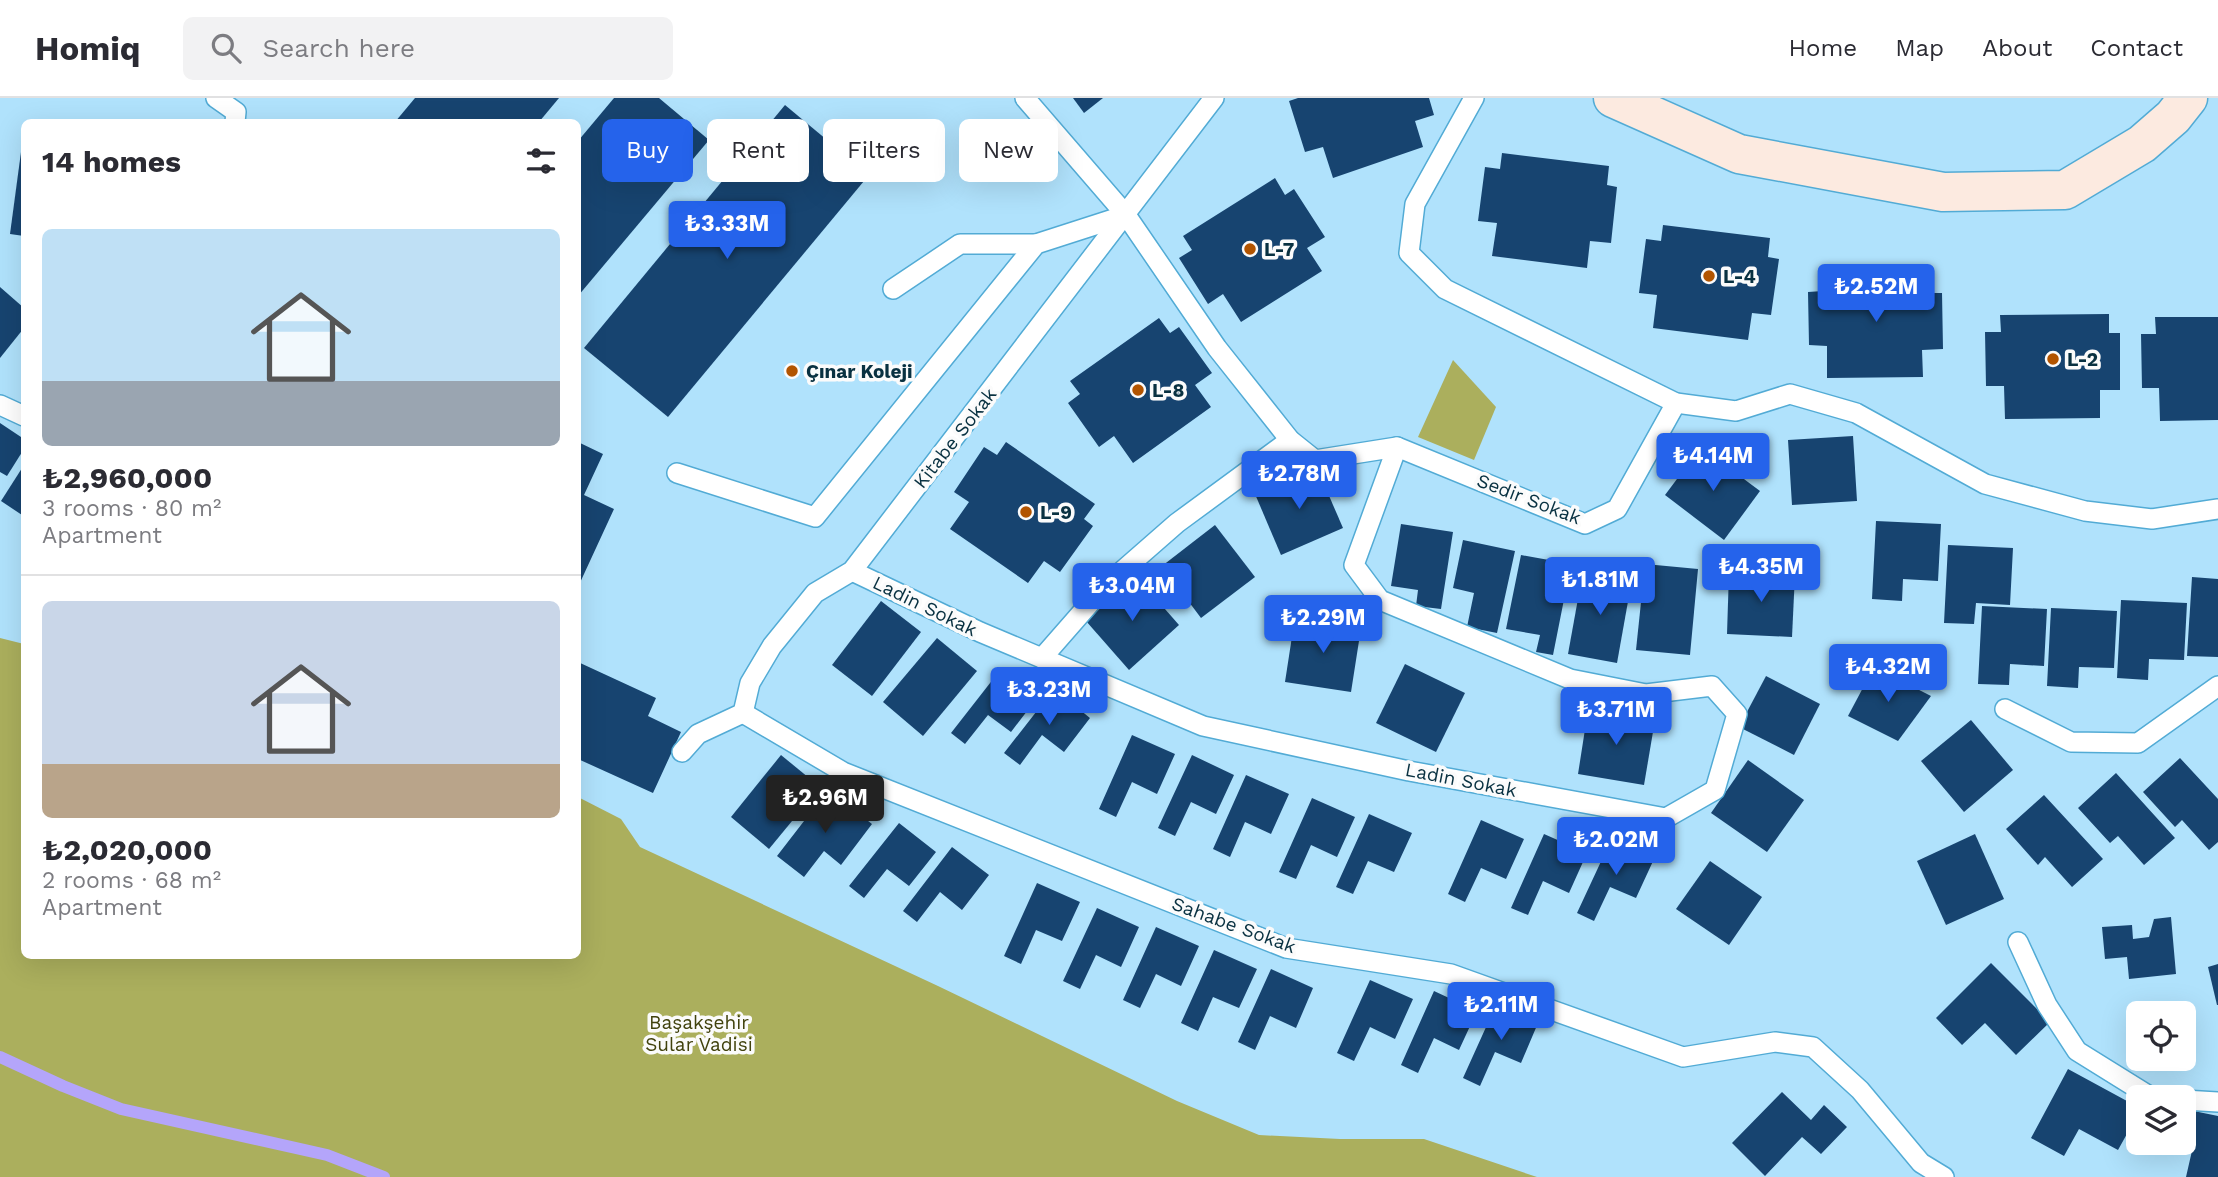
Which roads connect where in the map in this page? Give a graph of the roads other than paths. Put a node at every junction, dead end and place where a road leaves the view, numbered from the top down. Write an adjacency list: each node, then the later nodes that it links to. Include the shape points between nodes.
1 (216, 98): 7 (lane)
2 (1025, 98): 8 (lane)
3 (1214, 98): 8 (lane, Kitabe Sokak)
4 (1474, 98): 11 (lane, via 1415,204 1409,253 1445,289)
5 (1613, 98): 6 (street, via 1739,154 1943,192 2065,190 2143,144)
6 (2189, 98)
7 (235, 117)
8 (1126, 215): 9 (lane); 14 (lane, via 1217,348); 18 (lane, Kitabe Sokak)
9 (1036, 244): 10 (lane, via 960,244); 16 (lane, via 815,517)
10 (892, 289)
11 (1676, 402): 15 (lane, Sedir Sokak, via 1617,509 1585,524); 17 (lane, via 1736,411 1790,394 1856,413 1985,484 2085,511 2152,519)
12 (0, 405): 13 (lane)
13 (21, 415)
14 (1290, 440): 15 (lane, via 1315,460); 19 (lane, via 1166,532 1105,586)
15 (1397, 447): 19 (lane, Ladin Sokak, via 1354,565 1380,600 1570,680 1646,694 1712,687 1737,714 1715,790 1666,818 1409,771 1203,726)
16 (677, 473)
17 (2218, 509)
18 (852, 570): 19 (lane, Ladin Sokak); 22 (lane, Kitabe Sokak, via 815,593 772,646 750,683)
19 (1042, 658)
20 (2218, 686): 21 (lane, via 2138,743 2071,742)
21 (2005, 709)
22 (743, 713): 23 (lane, via 698,733); 28 (lane, Sahabe Sokak, via 843,772 1286,948 1451,974 1683,1058 1775,1042 1813,1047 1860,1090 1921,1163)
23 (682, 752)
24 (2018, 942): 25 (lane, via 2047,1005 2077,1051)
25 (2132, 1085)
26 (2196, 1101): 27 (lane)
27 (2218, 1102)
28 (1944, 1177)

